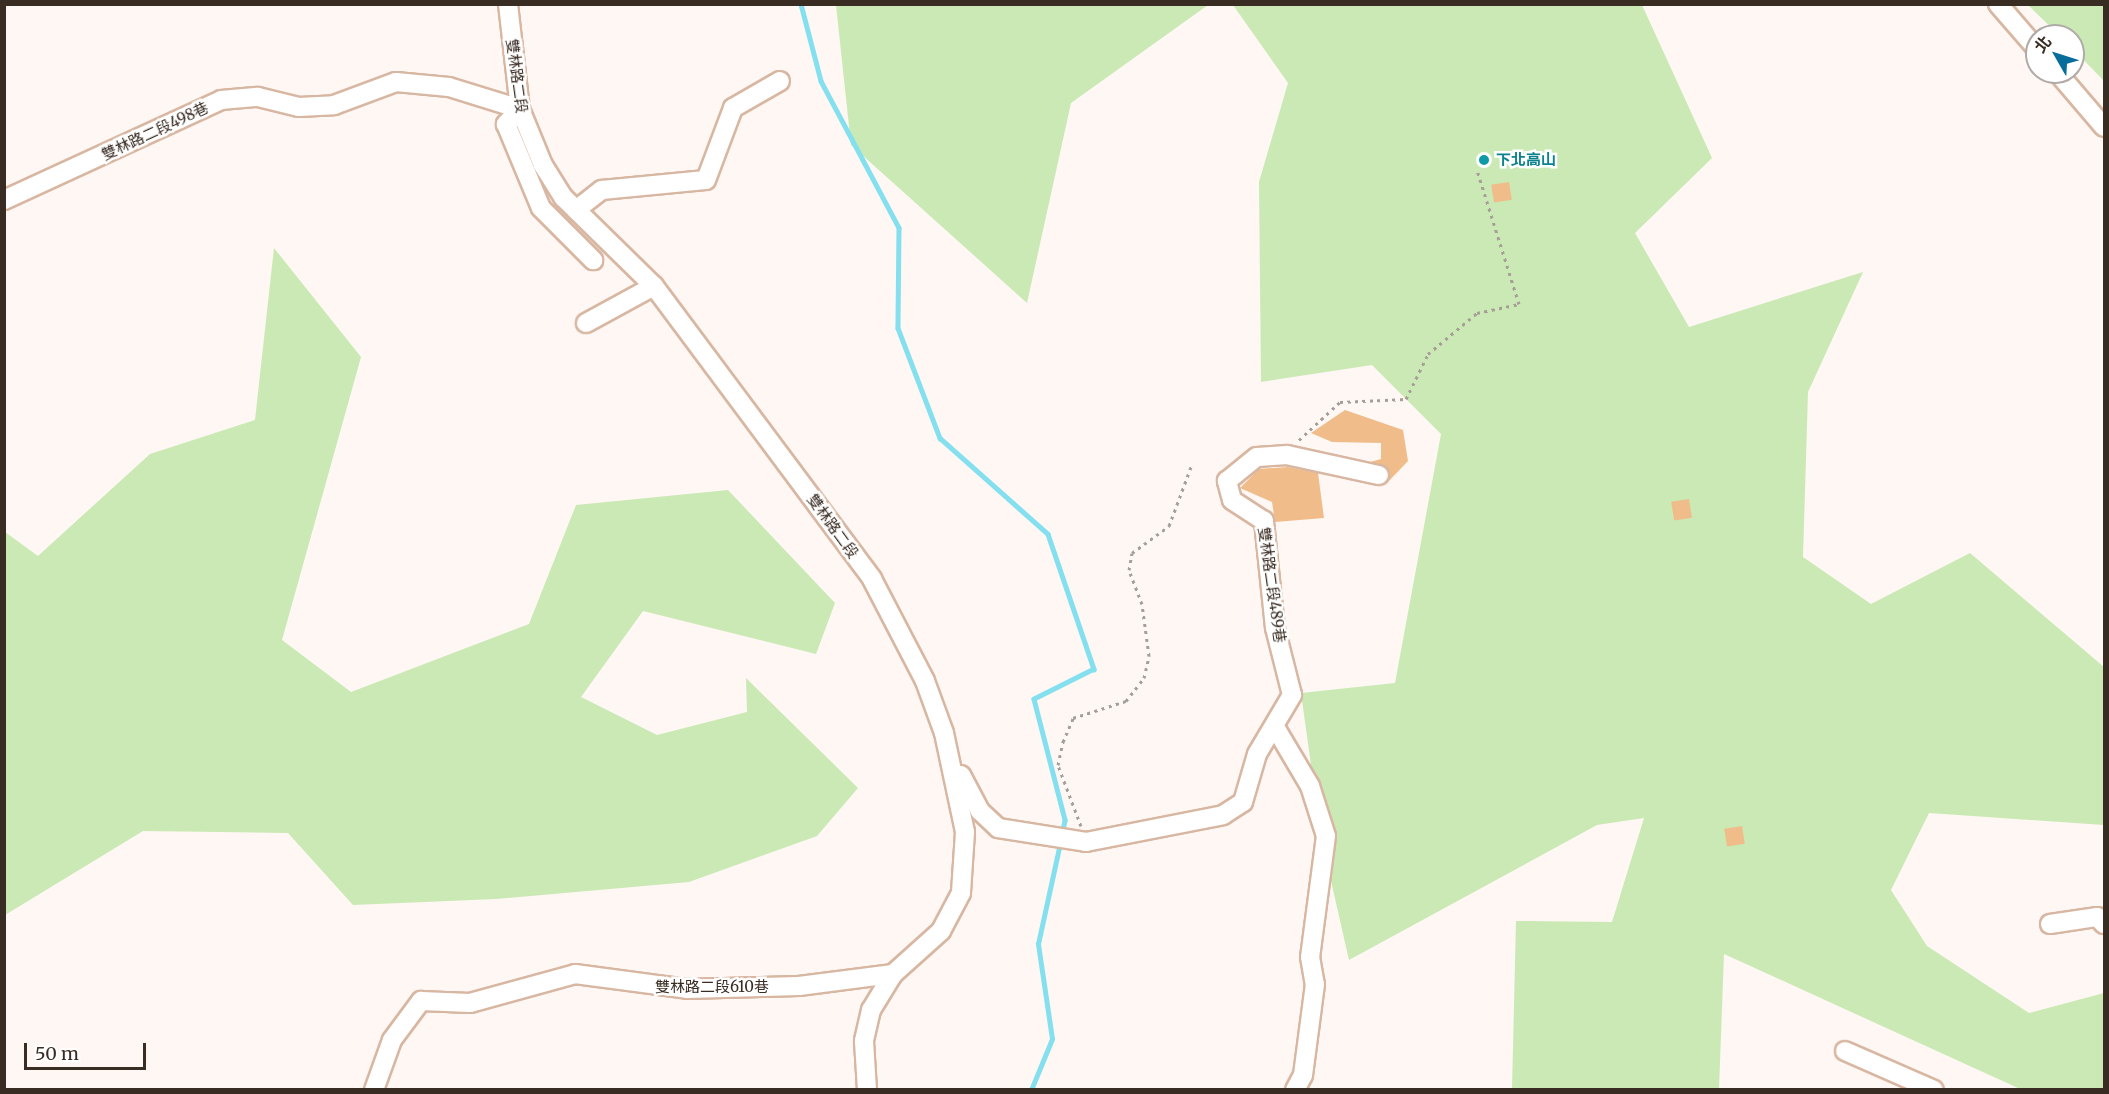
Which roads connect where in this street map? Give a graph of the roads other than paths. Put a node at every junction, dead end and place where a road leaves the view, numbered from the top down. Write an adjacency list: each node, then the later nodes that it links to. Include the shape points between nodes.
1 (508, 4): 6 (street, 雙林路二段)
2 (1998, 4): 3 (street)
3 (2025, 35)
4 (780, 81): 9 (street, via 733,108 706,180 602,190)
5 (2067, 84): 7 (street)
6 (520, 109): 8 (street, 雙林路二段498巷, via 449,87 396,82 334,105 299,107 258,97 221,100); 9 (street, 雙林路二段, via 543,165); 10 (street, via 506,124 541,208)
7 (2104, 127)
8 (4, 200)
9 (576, 210): 11 (street, 雙林路二段)
10 (593, 260)
11 (654, 286): 12 (street); 15 (street, 雙林路二段, via 872,579 925,681)
12 (586, 323)
13 (1379, 475): 14 (street, 雙林路二段489巷, via 1287,456 1257,457 1239,467 1226,489 1233,500 1264,520 1275,628 1292,695)
14 (1275, 727): 15 (street, 雙林路二段489巷, via 1257,754 1243,802 1223,814 1086,842 998,828 980,811); 22 (street, via 1310,786 1326,836 1310,957 1316,984 1303,1075)
15 (953, 761): 18 (street, 雙林路二段, via 965,832 961,893 940,932)
16 (2050, 924): 17 (street, via 2097,916)
17 (2104, 924)
18 (893, 974): 20 (street, 雙林路二段610巷, via 799,986 687,989 575,974 470,1003 421,1001 392,1040); 21 (street, 雙林路二段, via 866,1025)
19 (1845, 1051): 23 (street)
20 (374, 1089)
21 (867, 1089)
22 (1294, 1089)
23 (1934, 1089)

